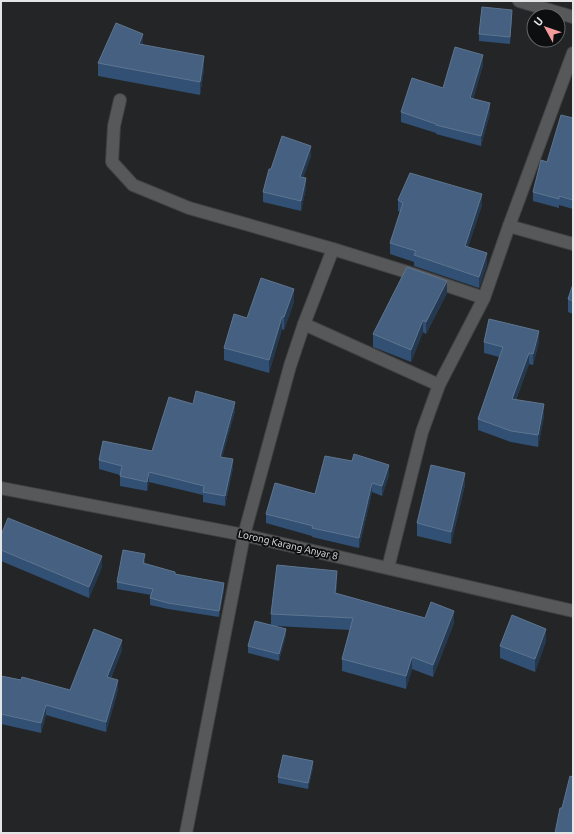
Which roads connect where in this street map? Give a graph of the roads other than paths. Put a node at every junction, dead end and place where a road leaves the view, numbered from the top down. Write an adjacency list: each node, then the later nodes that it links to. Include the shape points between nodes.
1 (520, 1): 2 (street)
2 (573, 17)
3 (573, 53): 5 (street)
4 (120, 100): 7 (street, via 114,126 112,162 133,185 189,208)
5 (509, 226): 6 (street); 8 (street)
6 (573, 244)
7 (333, 249): 8 (street); 9 (street)
8 (484, 298): 10 (street)
9 (304, 324): 10 (street); 12 (street)
10 (439, 385): 13 (street, via 422,432)
11 (1, 488): 12 (street, Lorong Karang Anyar 8)
12 (244, 535): 13 (street, Lorong Karang Anyar 8); 15 (street)
13 (388, 568): 14 (street, Lorong Karang Anyar 8)
14 (573, 611)
15 (186, 833)

